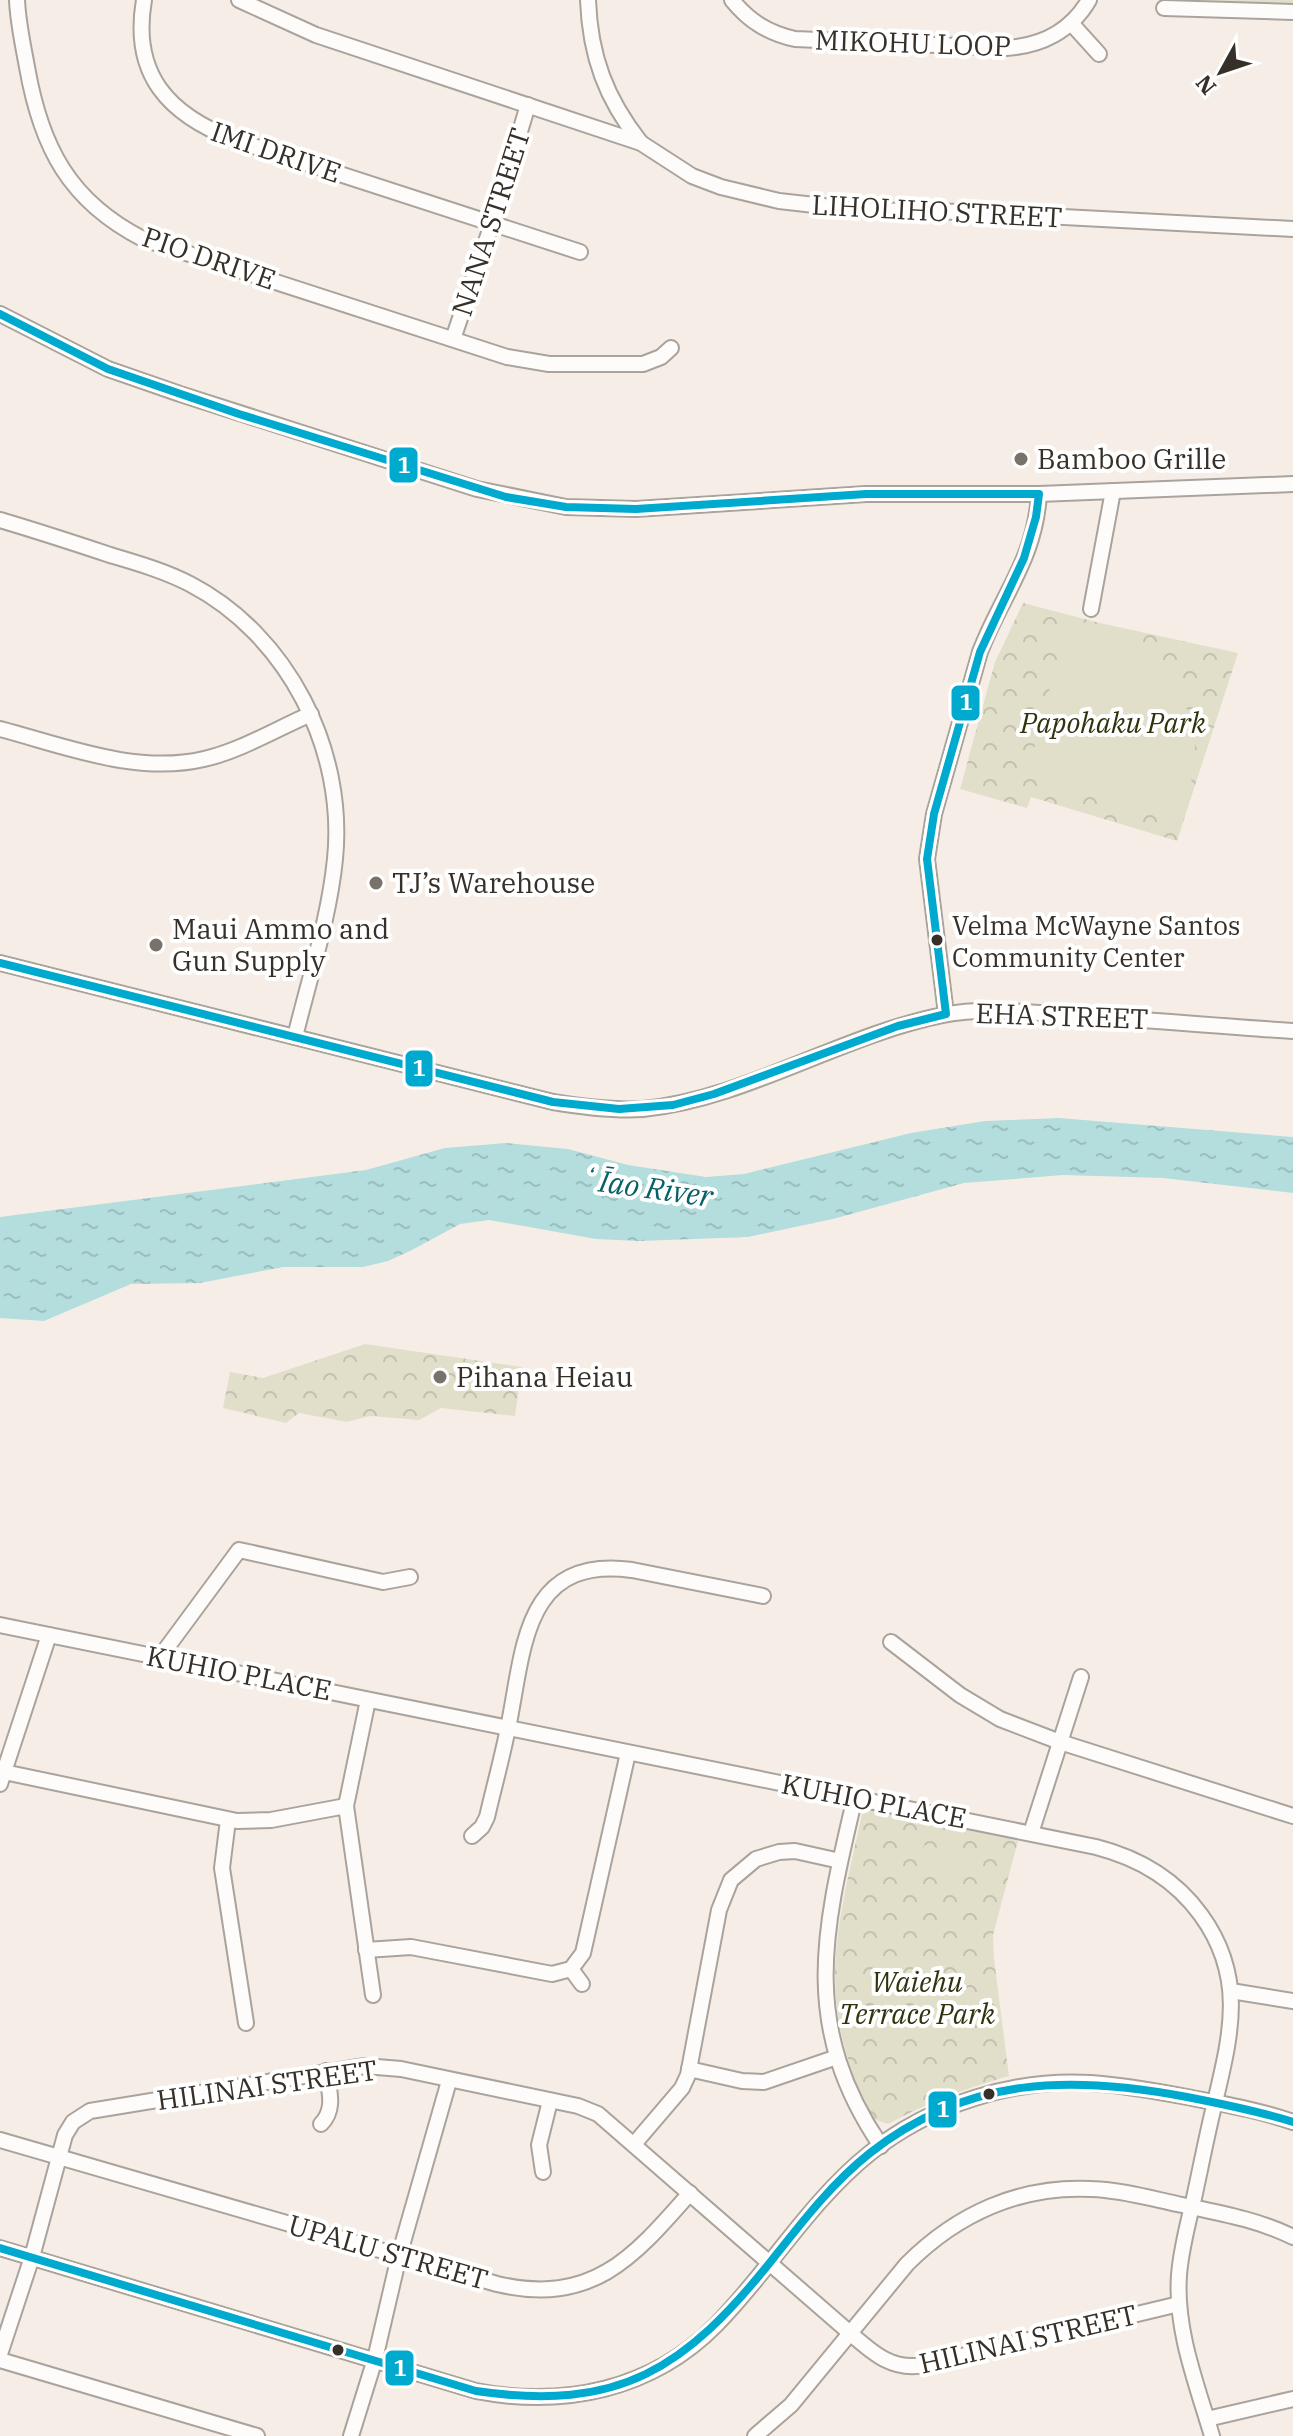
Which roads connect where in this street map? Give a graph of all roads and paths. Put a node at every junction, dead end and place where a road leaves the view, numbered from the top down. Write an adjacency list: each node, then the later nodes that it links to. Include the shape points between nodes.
1 (17, 0): 19 (street, PIO DRIVE, via 44,136 74,186 118,225 143,239)
2 (144, 0): 15 (street, IMI DRIVE, via 142,40 149,68 163,93 191,120 235,140)
3 (239, 0): 11 (street, LIHOLIHO STREET, via 316,35)
4 (588, 0): 12 (street, via 595,60)
5 (732, 0): 9 (street, MIKOHU LOOP, via 766,30 795,39 1014,47 1052,37)
6 (1089, 0): 9 (street, MIKOHU LOOP)
7 (1164, 8): 8 (street)
8 (1293, 12)
9 (1071, 23): 10 (street)
10 (1099, 54)
11 (528, 105): 13 (street, LIHOLIHO STREET); 15 (street, NANA STREET)
12 (614, 106): 13 (street); 14 (street)
13 (598, 127): 14 (street, LIHOLIHO STREET)
14 (641, 143): 16 (street, LIHOLIHO STREET, via 679,169 721,187 812,206)
15 (492, 224): 17 (street, IMI DRIVE); 19 (street, NANA STREET)
16 (1293, 229)
17 (580, 252)
18 (0, 314): 23 (street, via 108,369 239,414 477,489 566,507 636,509 866,494)
19 (453, 339): 20 (street, PIO DRIVE, via 549,364 643,364)
20 (671, 348)
21 (1293, 484): 22 (street)
22 (1113, 491): 23 (street); 25 (street)
23 (1039, 494): 29 (street, via 1028,554 980,652 929,842 928,882)
24 (0, 520): 26 (street, via 190,584 272,651)
25 (1091, 609)
26 (311, 714): 27 (street, via 228,752 168,765 136,763); 31 (street, via 331,778 335,857)
27 (0, 729)
28 (0, 963): 31 (street, EHA STREET)
29 (946, 1014): 30 (street, EHA STREET, via 991,1010); 31 (street, EHA STREET, via 898,1026 714,1094 642,1109 553,1102)
30 (1293, 1031)
31 (295, 1037)
32 (410, 1577): 37 (street, via 383,1582 239,1550)
33 (763, 1596): 40 (street, via 622,1568 570,1578 546,1598 529,1624)
34 (0, 1625): 35 (street, KUHIO PLACE)
35 (49, 1635): 37 (street, KUHIO PLACE); 43 (street)
36 (891, 1642): 41 (street, via 979,1708)
37 (160, 1657): 39 (street, KUHIO PLACE)
38 (1081, 1677): 41 (street)
39 (368, 1700): 40 (street, KUHIO PLACE); 45 (street)
40 (508, 1728): 42 (street, KUHIO PLACE); 49 (street, via 487,1817)
41 (1060, 1742): 46 (street); 48 (street)
42 (628, 1753): 44 (street, KUHIO PLACE); 52 (street, via 583,1953)
43 (2, 1778): 47 (street)
44 (855, 1797): 48 (street, KUHIO PLACE); 50 (street)
45 (346, 1806): 47 (street, via 271,1820); 51 (street)
46 (1293, 1816)
47 (228, 1820): 57 (street, via 222,1868)
48 (1031, 1833): 54 (street, KUHIO PLACE, via 1115,1852 1166,1879 1206,1922 1223,1956)
49 (472, 1836)
50 (840, 1861): 58 (street, via 824,1962 827,2017); 59 (street, via 779,1852 756,1859 731,1880 719,1910)
51 (366, 1950): 52 (street, via 411,1947 552,1974); 55 (street)
52 (571, 1969): 53 (street)
53 (582, 1984)
54 (1231, 1991): 56 (street); 63 (street, KUHIO PLACE, via 1231,2033)
55 (373, 1995)
56 (1293, 2001)
57 (246, 2023)
58 (837, 2057): 59 (street, via 757,2083); 68 (street, via 858,2112)
59 (689, 2069): 67 (street, via 682,2088)
60 (326, 2071): 61 (street, HILINAI STREET, via 377,2066); 65 (street, via 331,2106); 69 (street, HILINAI STREET, via 90,2111 70,2126)
61 (449, 2081): 62 (street, HILINAI STREET); 75 (street)
62 (550, 2101): 67 (street, HILINAI STREET, via 598,2114); 70 (street, via 539,2145)
63 (1215, 2102): 64 (street); 68 (street, via 1087,2083 1011,2089 938,2112); 72 (street, KUHIO PLACE)
64 (1293, 2122)
65 (321, 2124)
66 (0, 2140): 69 (street, UPALU STREET)
67 (635, 2143): 71 (street, HILINAI STREET)
68 (881, 2146): 77 (street, via 835,2185)
69 (59, 2155): 75 (street, UPALU STREET); 76 (street, HILINAI STREET)
70 (543, 2172)
71 (690, 2193): 75 (street, UPALU STREET, via 625,2262 564,2288 513,2288); 77 (street, HILINAI STREET)
72 (1192, 2207): 73 (street); 78 (street, KUHIO PLACE); 79 (street, via 1121,2192 1068,2188 992,2205 925,2246)
73 (1293, 2237)
74 (0, 2248): 76 (street)
75 (399, 2256): 81 (street)
76 (32, 2257): 80 (street, HILINAI STREET); 81 (street)
77 (770, 2262): 79 (street, HILINAI STREET); 81 (street, via 694,2345 645,2375 590,2393 533,2399 504,2396)
78 (1179, 2304): 79 (street, HILINAI STREET, via 918,2366 885,2361); 84 (street, KUHIO PLACE)
79 (850, 2333): 87 (street, via 791,2405)
80 (0, 2354)
81 (375, 2359): 86 (street)
82 (0, 2360): 85 (street)
83 (1293, 2399): 84 (street)
84 (1207, 2419): 88 (street, KUHIO PLACE)
85 (257, 2436)
86 (351, 2436)
87 (755, 2436)
88 (1212, 2436)

